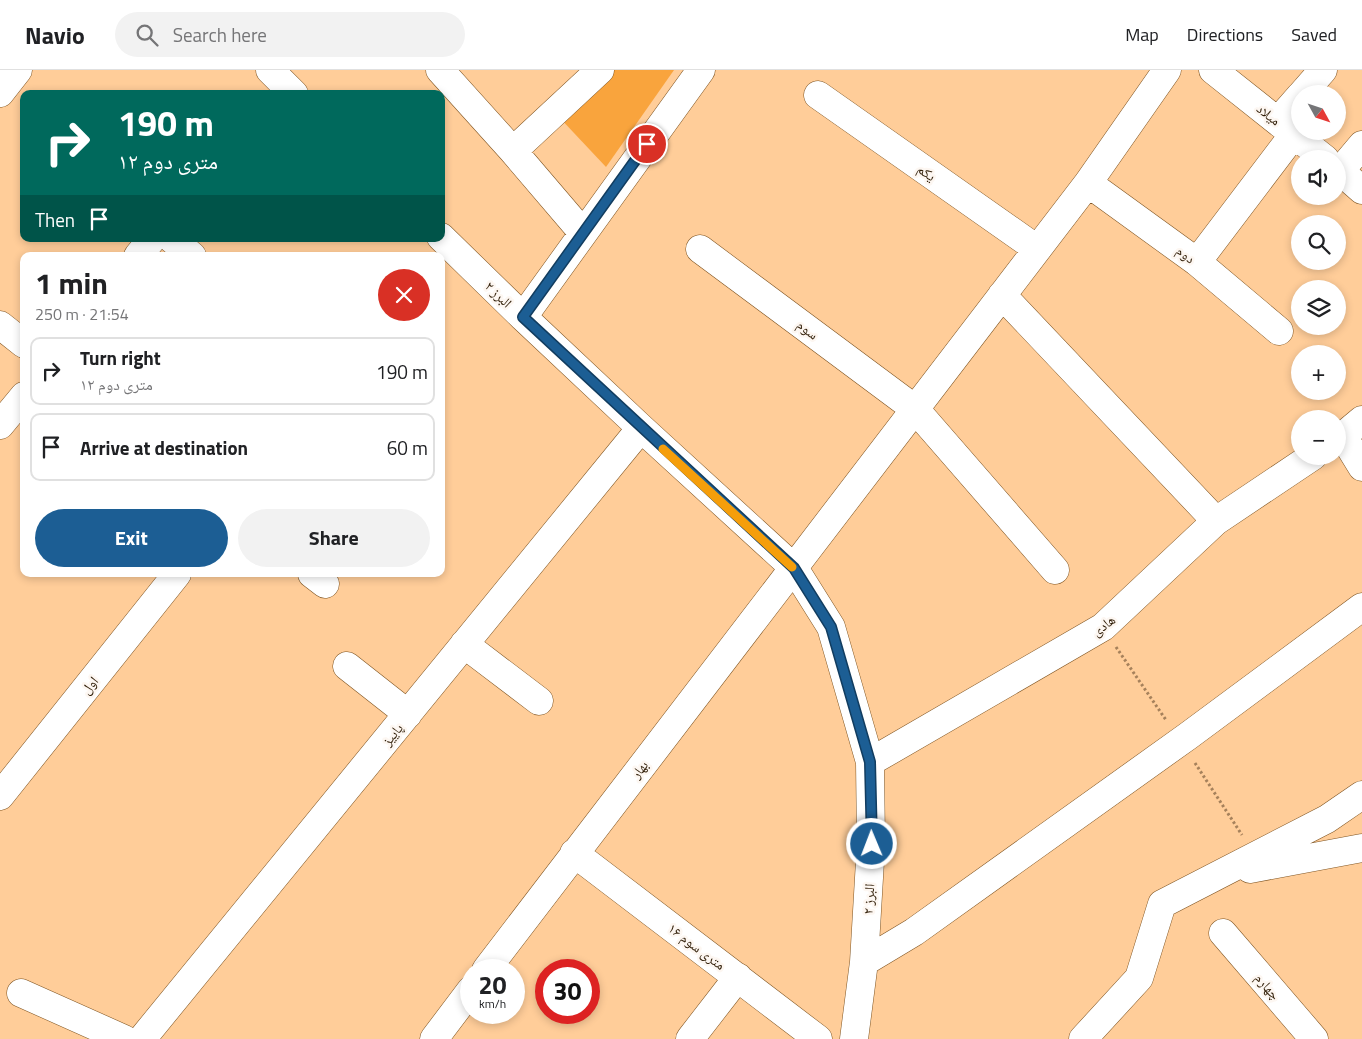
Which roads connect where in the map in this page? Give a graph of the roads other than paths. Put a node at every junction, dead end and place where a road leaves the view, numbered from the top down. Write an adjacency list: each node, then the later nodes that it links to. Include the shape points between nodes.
1 (18, 70): 9 (street)
2 (440, 70): 15 (street)
3 (600, 70): 15 (street)
4 (701, 70): 20 (street)
5 (1167, 70): 18 (street, بهار)
6 (1213, 70): 12 (street, میلاد)
7 (1323, 70): 8 (street)
8 (1310, 85)
9 (0, 93)
10 (818, 95): 25 (street, یکم)
11 (1291, 116): 12 (street)
12 (1286, 127): 14 (street, میلاد); 28 (street)
13 (1362, 145): 16 (street)
14 (1314, 150)
15 (514, 151): 20 (street)
16 (1346, 157)
17 (1346, 176): 19 (street, میلاد)
18 (1088, 183): 25 (street, بهار); 28 (street, دوم)
19 (1362, 190)
20 (583, 233): 30 (street)
21 (445, 241): 30 (street, البرز ۲)
22 (150, 242): 26 (street)
23 (176, 242): 27 (street)
24 (700, 249): 35 (street, سوم)
25 (1037, 249): 29 (street, بهار)
26 (141, 252)
27 (187, 252)
28 (1196, 262): 32 (street, دوم)
29 (1002, 295): 35 (street, بهار); 41 (street)
30 (523, 317): 37 (street, البرز ۲)
31 (0, 325): 33 (street)
32 (1279, 331)
33 (20, 341)
34 (20, 401): 36 (street)
35 (915, 409): 42 (street, بهار); 43 (street, سوم)
36 (0, 425)
37 (641, 428): 42 (street, البرز ۲); 46 (street, پاییز)
38 (1347, 432): 40 (street)
39 (1300, 465): 41 (street, هادی)
40 (1362, 467)
41 (1216, 521): 50 (street, هادی, via 1102,628)
42 (794, 568): 50 (street, البرز ۲, via 831,627); 54 (street, بهار)
43 (1055, 570)
44 (175, 577): 52 (street, اول)
45 (1362, 607): 58 (street, via 914,932)
46 (464, 644): 48 (street); 49 (street, پاییز)
47 (347, 666): 49 (street)
48 (539, 701)
49 (408, 714): 63 (street, پاییز)
50 (870, 762): 58 (street, البرز ۲, via 872,844)
51 (1362, 795): 55 (street, via 1327,819)
52 (0, 796)
53 (1362, 848): 55 (street)
54 (574, 853): 57 (street, بهار); 59 (street, ۱۶ متری سوم)
55 (1219, 875): 68 (street, via 1162,904 1139,978)
56 (1223, 933): 69 (street, چهارم)
57 (494, 959)
58 (864, 962): 67 (street, البرز ۲)
59 (738, 977): 65 (street); 66 (street, ۱۶ متری سوم)
60 (21, 993): 62 (street)
61 (460, 1005): 64 (street)
62 (115, 1037)
63 (142, 1039)
64 (434, 1039)
65 (690, 1039)
66 (818, 1039)
67 (854, 1039)
68 (1083, 1039)
69 (1314, 1039)

